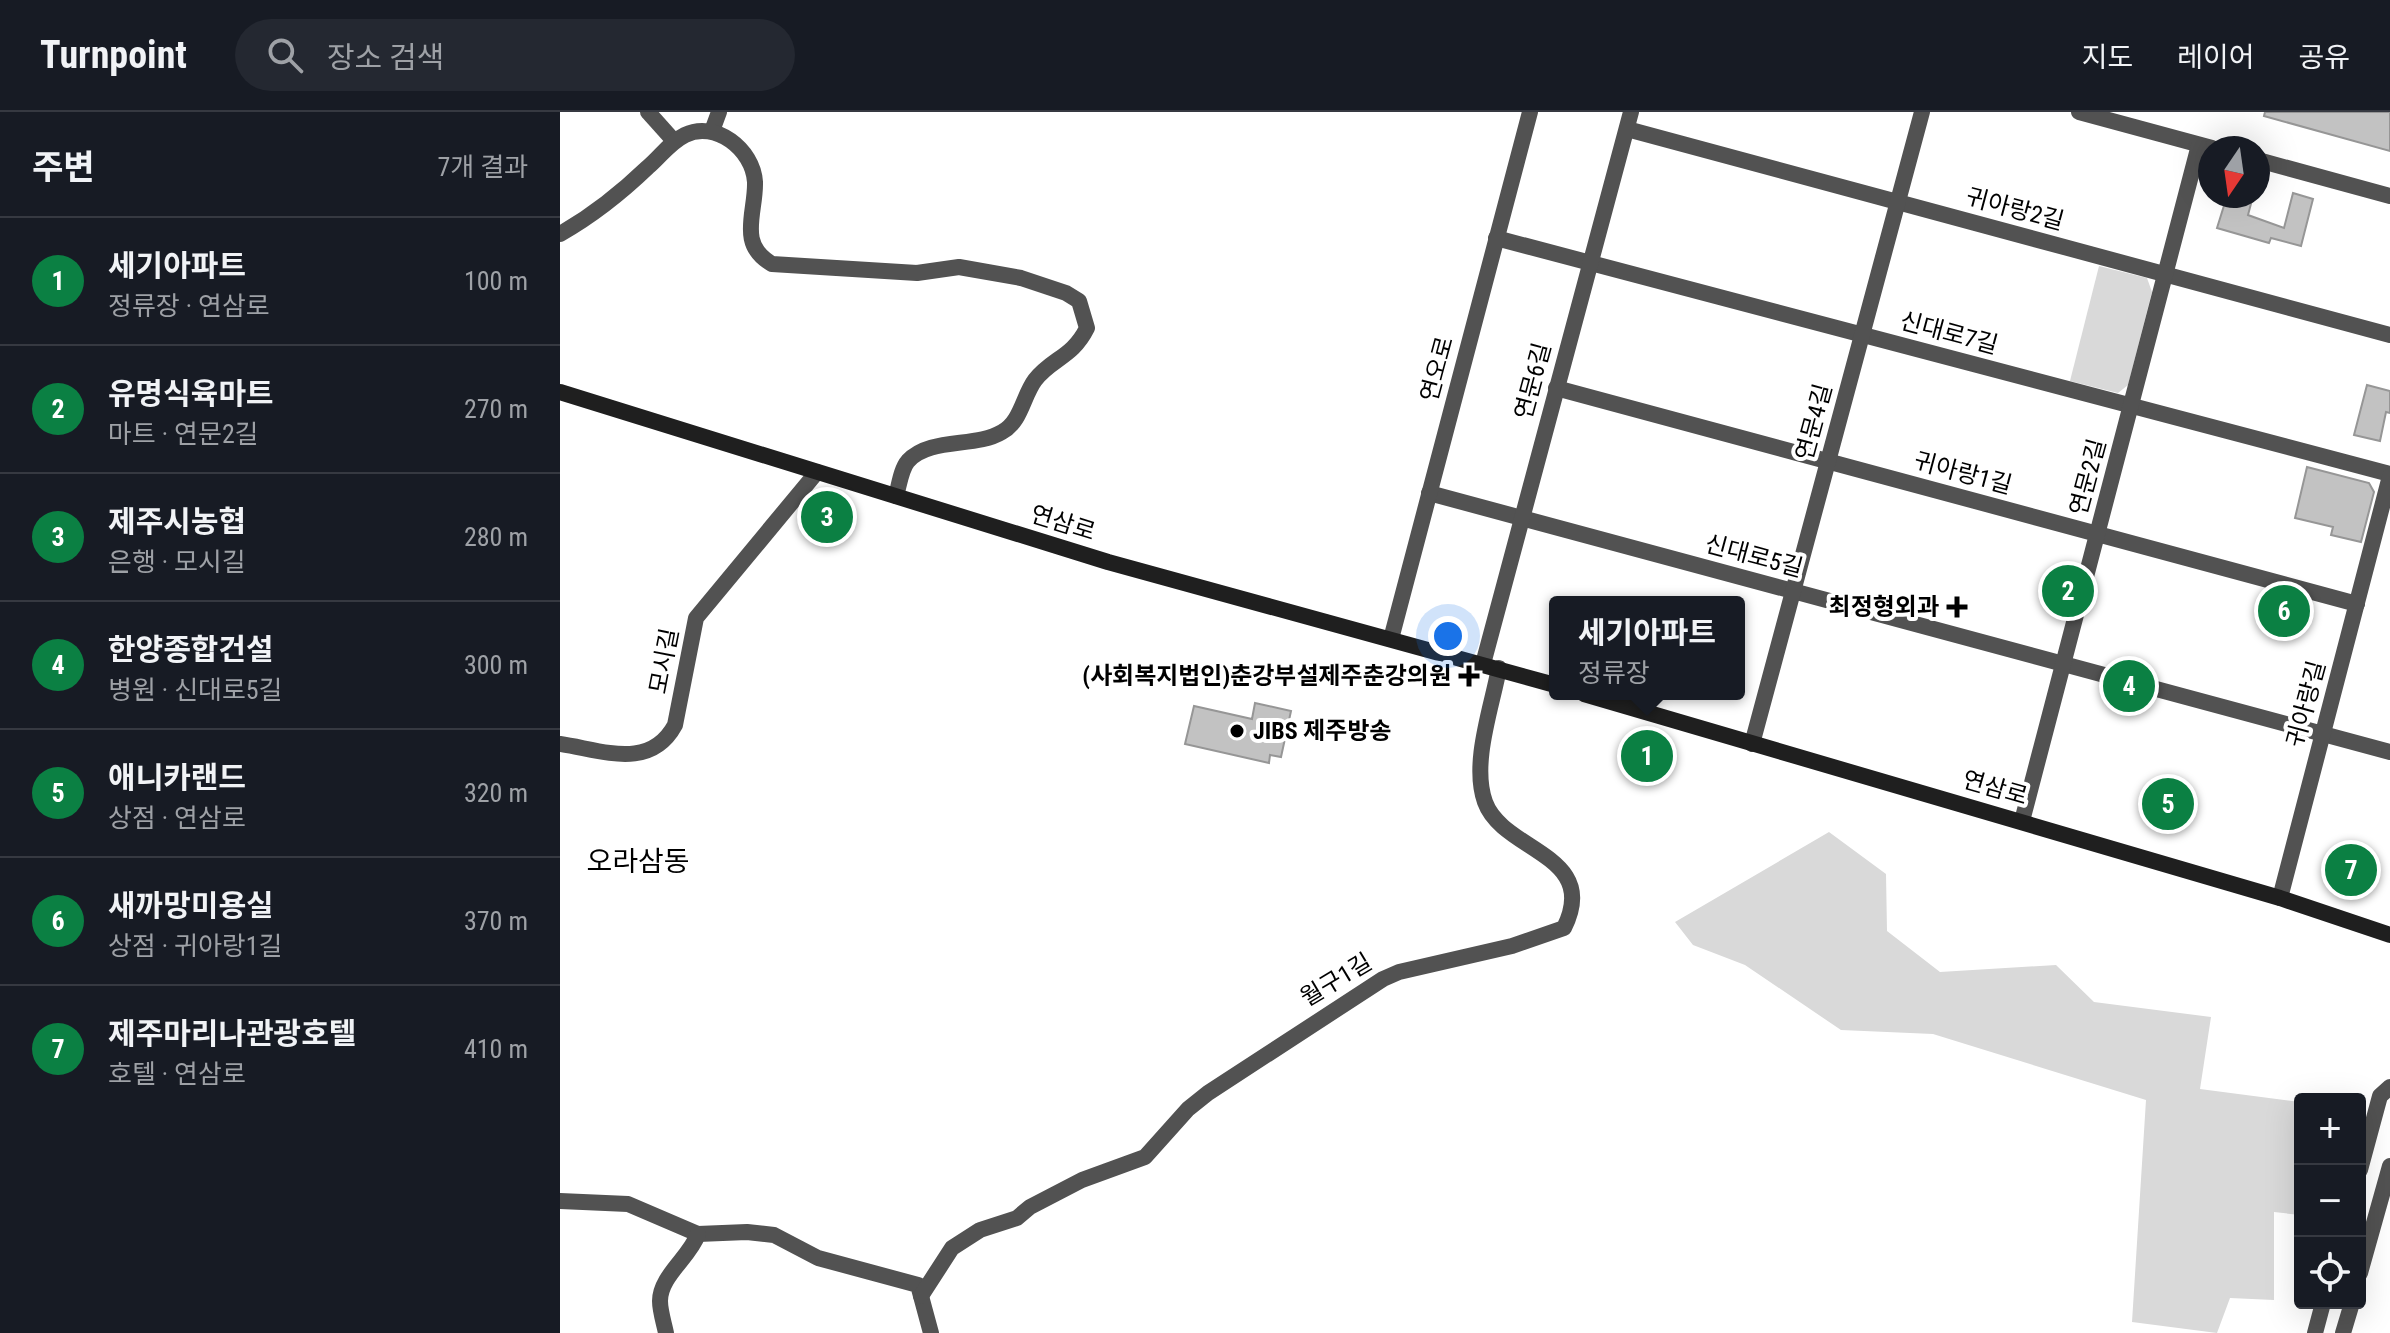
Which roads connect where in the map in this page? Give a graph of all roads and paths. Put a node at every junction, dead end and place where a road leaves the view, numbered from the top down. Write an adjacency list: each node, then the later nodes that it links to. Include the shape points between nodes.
1 (648, 112): 8 (street)
2 (719, 112): 7 (street)
3 (1530, 112): 15 (street, 연오로)
4 (1922, 112): 13 (street, 연문4길)
5 (2079, 112): 9 (street)
6 (1629, 120): 13 (street, 귀아랑2길); 16 (street, 연문6길)
7 (712, 131): 8 (street, via 691,132); 27 (street, via 741,149 752,166 752,242 759,257 772,264 917,273 959,267 1021,278 1079,301 1087,328 1079,344 1041,373 1014,422 982,440 920,453 907,462)
8 (674, 141): 14 (street, via 647,169)
9 (2198, 144)
10 (2270, 163): 12 (street)
11 (2198, 171): 17 (street, 연문2길)
12 (2390, 196)
13 (1898, 202): 17 (street, 귀아랑2길); 18 (street, 연문4길)
14 (560, 234)
15 (1496, 238): 16 (street, 신대로7길); 26 (street, 연오로)
16 (1590, 263): 18 (street, 신대로7길); 20 (street, 연문6길)
17 (2165, 274): 19 (street, 귀아랑2길); 22 (street, 연문2길)
18 (1862, 335): 22 (street, 신대로7길); 23 (street, 연문4길)
19 (2390, 335)
20 (1556, 388): 23 (street, 귀아랑1길); 28 (street, 연문6길)
21 (560, 392): 24 (main road, 연삼로)
22 (2131, 406): 25 (street, 신대로7길); 29 (street, 연문2길)
23 (1828, 461): 29 (street, 귀아랑1길); 30 (street, 연문4길)
24 (817, 472): 27 (main road, 연삼로); 38 (street, 모시길, via 696,618 681,700 668,738 656,748 626,755)
25 (2390, 475): 31 (street, 귀아랑길)
26 (1429, 493): 28 (street, 신대로5길); 32 (street, 연오로)
27 (896, 496): 32 (main road, 연삼로, via 1108,562)
28 (1521, 518): 30 (street, 신대로5길); 34 (street, 연문6길)
29 (2097, 534): 31 (street, 귀아랑1길); 33 (street, 연문2길)
30 (1793, 591): 33 (street, 신대로5길); 39 (street, 연문4길)
31 (2357, 604): 37 (street, 귀아랑길)
32 (1391, 639): 34 (main road, 연삼로)
33 (2063, 664): 37 (street, 신대로5길); 41 (street, 연문2길)
34 (1491, 666): 35 (main road, 연삼로); 50 (street, 월구1길, via 1484,801 1492,815 1565,872 1571,900 1564,928 1383,979 1208,1093 1145,1157 1082,1180 952,1248)
35 (1549, 683)
36 (1604, 700): 39 (main road, 연삼로)
37 (2323, 734): 40 (street, 신대로5길); 42 (street, 귀아랑길)
38 (560, 744)
39 (1752, 744): 41 (main road, 연삼로)
40 (2390, 752)
41 (2022, 821): 42 (main road, 연삼로)
42 (2280, 898): 43 (main road, 연삼로)
43 (2390, 935)
44 (2390, 1087): 45 (street, via 2380,1096)
45 (2361, 1165)
46 (2390, 1166): 49 (street)
47 (560, 1201): 48 (street, via 628,1204)
48 (698, 1234): 50 (street, via 774,1235 818,1258 918,1285); 53 (street, via 660,1299)
49 (2366, 1252)
50 (921, 1296): 54 (street)
51 (2321, 1309): 55 (street)
52 (2350, 1309): 56 (street)
53 (666, 1333)
54 (931, 1333)
55 (2315, 1333)
56 (2343, 1333)

